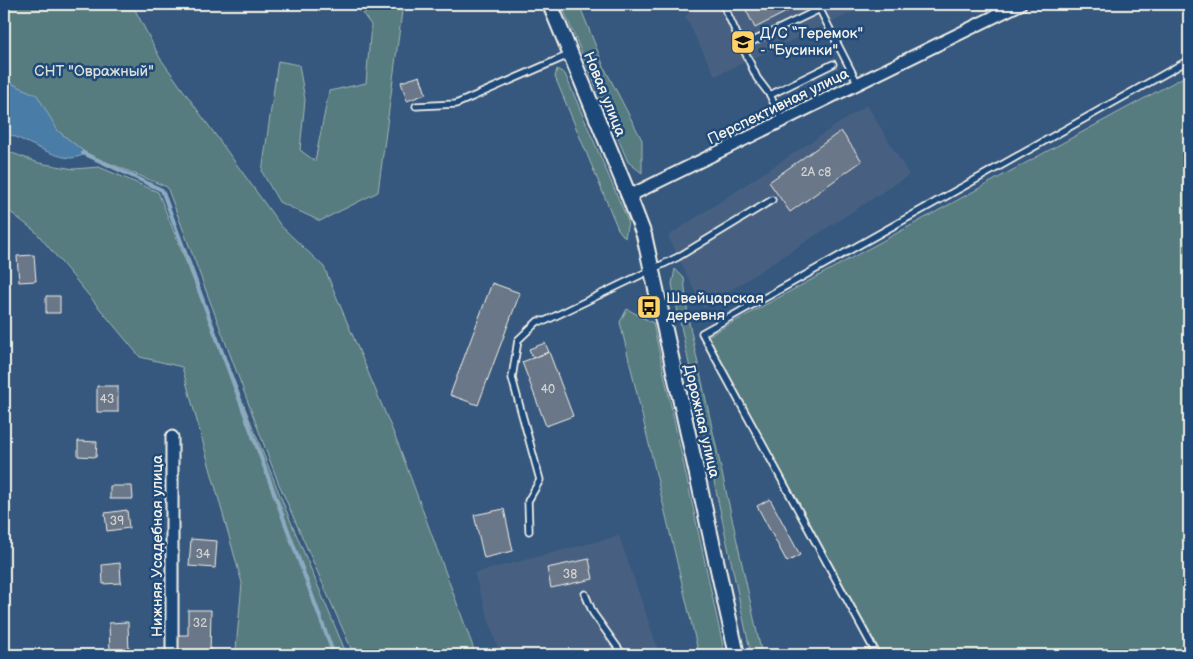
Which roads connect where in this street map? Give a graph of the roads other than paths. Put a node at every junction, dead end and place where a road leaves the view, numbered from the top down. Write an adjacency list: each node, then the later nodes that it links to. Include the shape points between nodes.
1 (550, 4): 6 (street, Новая улица)
2 (723, 4): 5 (lane)
3 (1020, 4): 9 (street, Перспективная улица)
4 (819, 6): 5 (lane); 9 (lane)
5 (743, 46): 10 (lane, via 757,78)
6 (571, 54): 11 (lane, via 456,104); 13 (street, Новая улица)
7 (1189, 60): 22 (lane, via 702,333)
8 (833, 64): 10 (lane)
9 (858, 84): 12 (street, Перспективная улица)
10 (770, 95): 12 (lane)
11 (416, 106)
12 (782, 121): 13 (street, Перспективная улица)
13 (630, 196): 15 (street, Дорожная улица)
14 (772, 200): 15 (lane)
15 (652, 270): 17 (lane, via 538,322 518,340 512,378 540,480 528,501); 21 (street, Дорожная улица)
16 (172, 437): 19 (street, Нижняя Усадебная улица)
17 (529, 531)
18 (586, 594): 20 (lane, via 593,613)
19 (172, 655)
20 (623, 655)
21 (737, 655)
22 (877, 655)

